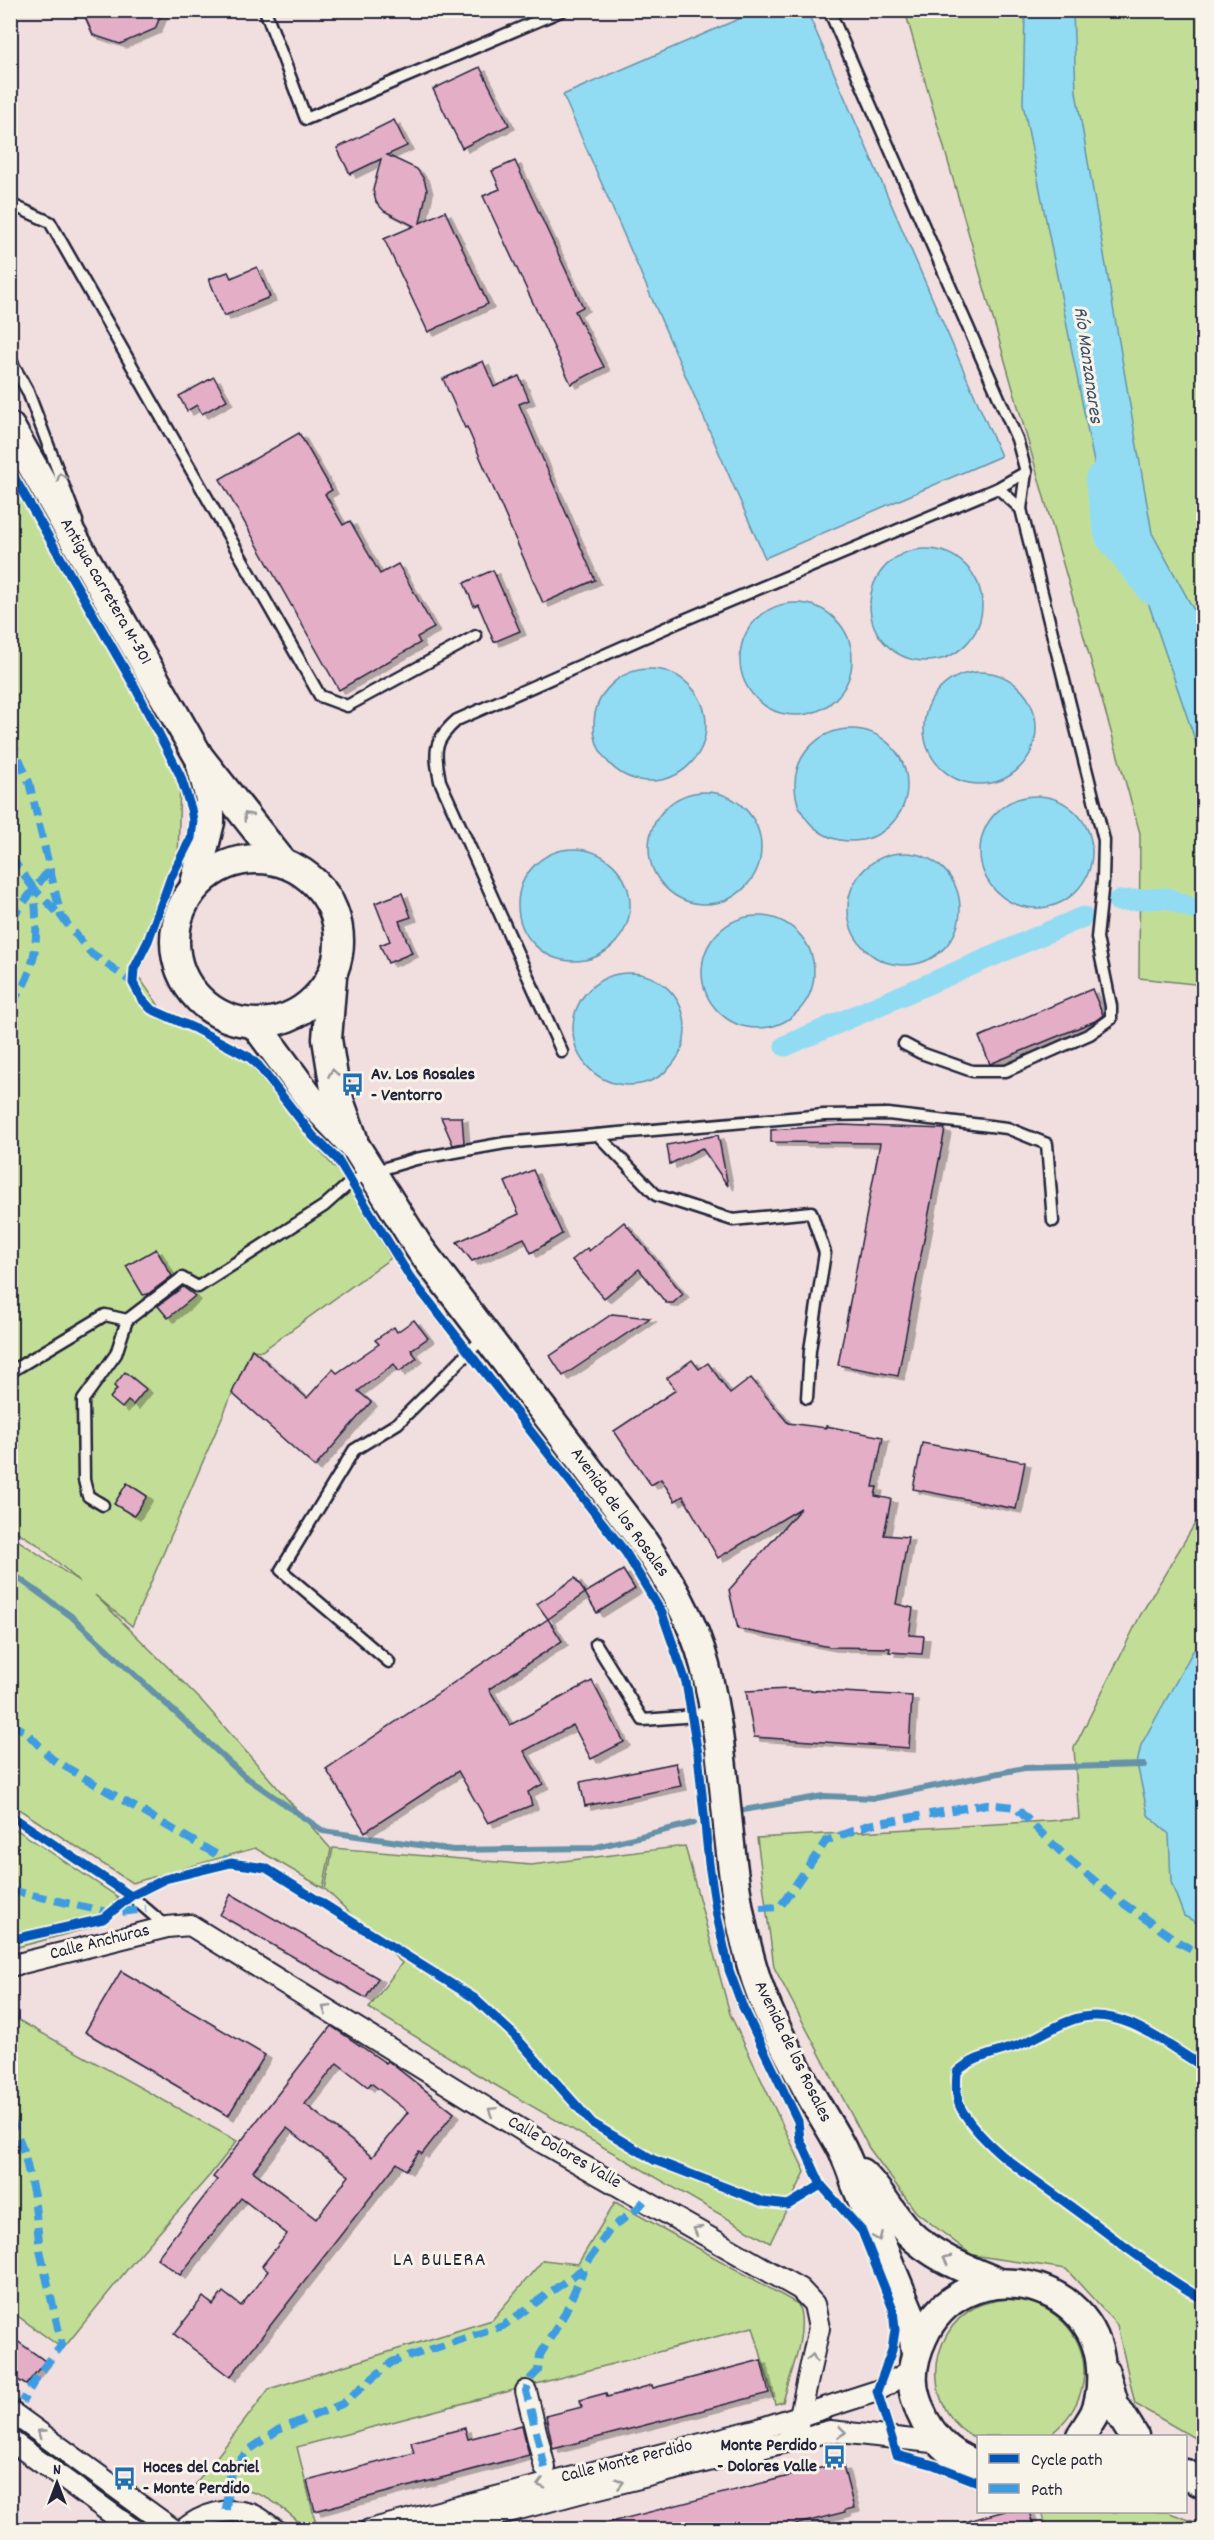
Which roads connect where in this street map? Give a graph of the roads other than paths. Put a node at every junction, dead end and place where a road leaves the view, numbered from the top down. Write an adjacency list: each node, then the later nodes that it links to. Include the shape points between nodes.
1 (265, 10): 2 (lane, via 306,119)
2 (563, 10)
3 (829, 10): 7 (lane, via 1017,439)
4 (10, 204): 11 (lane, via 50,222 320,696 347,706)
5 (10, 359): 10 (lane, one-way to 5, via 28,392)
6 (10, 427): 10 (street, Antigua carretera M-301)
7 (1026, 472): 8 (lane); 9 (lane)
8 (998, 488): 9 (lane); 18 (lane, via 528,688 457,720 441,734 435,757 440,781)
9 (1022, 509): 17 (lane, via 1104,840 1097,938 1111,1019 1090,1034 1006,1071 972,1071)
10 (104, 591): 12 (street, Antigua carretera M-301)
11 (476, 636)
12 (198, 757): 13 (street, Antigua carretera M-301, one-way to 12); 14 (street, Antigua carretera M-301, via 210,799 210,822)
13 (282, 862): 14 (street, via 258,858 234,861 212,872); 15 (street, via 308,875 327,896 338,922 340,950)
14 (194, 888): 16 (street, via 180,911 174,937 177,963 188,987 206,1006 229,1019)
15 (332, 977): 16 (street, via 319,996 301,1011 279,1021); 20 (street, Avenida de los Rosales, one-way to 15, via 336,1089 327,1039)
16 (255, 1024): 20 (street, Avenida de los Rosales, via 314,1104)
17 (904, 1044)
18 (562, 1052)
19 (598, 1135): 20 (lane, via 505,1143 416,1159); 21 (lane, via 824,1115 888,1114 1007,1128 1047,1144); 25 (lane, via 656,1195 733,1220 811,1212 825,1253)
20 (364, 1160): 22 (lane, via 351,1182 324,1206 198,1287 182,1278); 23 (street, Avenida de los Rosales, via 420,1249)
21 (1053, 1221)
22 (127, 1320): 24 (lane, via 105,1315); 26 (lane, via 116,1354 83,1400 84,1480 88,1496)
23 (486, 1335): 28 (lane, via 398,1423 354,1450 281,1570); 29 (street, Avenida de los Rosales, via 667,1577 701,1654)
24 (10, 1372)
25 (807, 1398)
26 (103, 1505)
27 (596, 1644): 29 (lane, via 643,1720)
28 (389, 1662)
29 (715, 1710): 34 (street, Avenida de los Rosales, via 731,1864 752,1967 765,2004)
30 (131, 1896): 32 (lane)
31 (190, 1924): 32 (street, Calle Anchuras); 40 (street, Calle Dolores Valle, one-way to 31, via 819,2328 814,2304 800,2289 538,2140)
32 (167, 1927): 33 (street, Calle Anchuras)
33 (10, 1966)
34 (850, 2163): 35 (street, Avenida de los Rosales, one-way to 34, via 930,2250 908,2232 865,2176); 37 (street, Avenida de los Rosales, one-way to 37, via 910,2314)
35 (1000, 2283): 36 (street, via 1027,2284 1052,2294 1074,2310 1090,2331); 37 (street, via 972,2289 947,2304 928,2326)
36 (1100, 2356): 41 (street, via 1100,2394 1095,2413); 42 (street, via 1113,2404)
37 (915, 2361): 40 (street, Calle Monte Perdido, via 877,2391); 45 (street, Avenida de los Rosales, via 915,2396 924,2422)
38 (526, 2391): 47 (street)
39 (10, 2411): 49 (street, one-way to 39)
40 (800, 2415): 44 (street, Calle Dolores Valle, via 797,2429); 52 (street, Calle Monte Perdido, one-way to 52, via 759,2429)
41 (1082, 2435)
42 (1133, 2435)
43 (10, 2440): 48 (street)
44 (785, 2442): 45 (street, Calle Monte Perdido, one-way to 45, via 830,2431); 53 (street, Calle Monte Perdido, one-way to 44)
45 (941, 2444): 46 (street, Avenida de los Rosales)
46 (977, 2465)
47 (545, 2468)
48 (134, 2529)
49 (174, 2529)
50 (183, 2529): 51 (street, via 196,2519 226,2510 252,2514)
51 (276, 2529)
52 (369, 2529)
53 (441, 2529)

